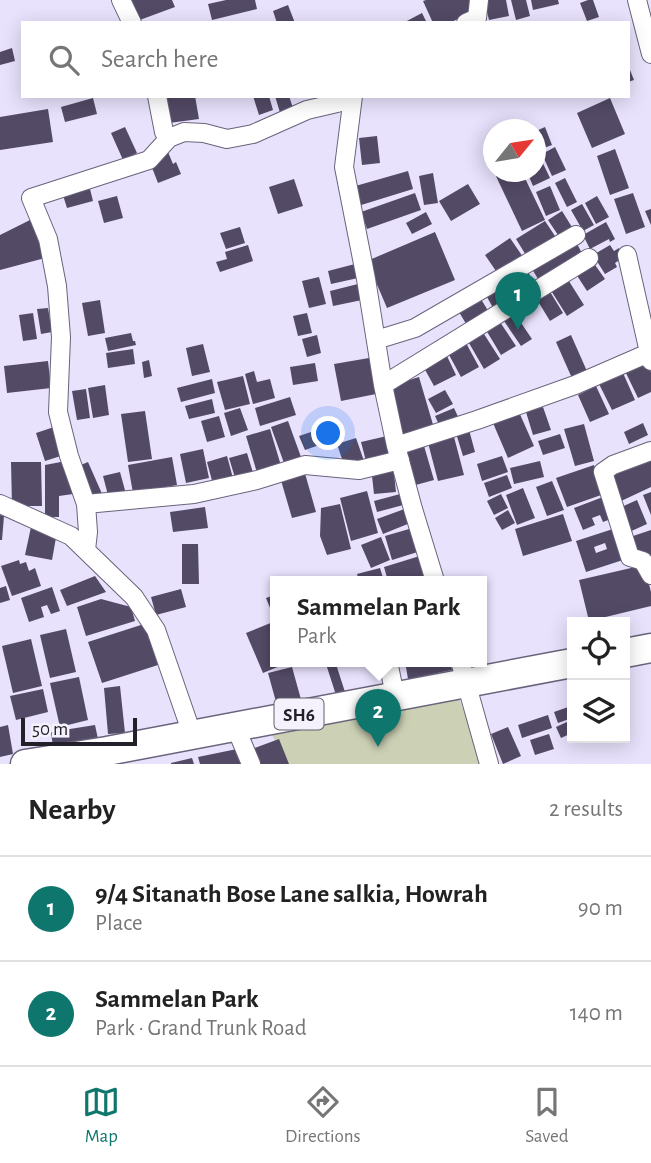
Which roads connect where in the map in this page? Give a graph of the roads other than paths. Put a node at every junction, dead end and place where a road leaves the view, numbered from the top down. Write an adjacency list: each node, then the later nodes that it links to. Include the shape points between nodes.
1 (121, 0): 4 (street)
2 (479, 0): 5 (street, via 477,18)
3 (637, 0): 6 (street)
4 (131, 21)
5 (470, 21)
6 (651, 54)
7 (157, 98): 10 (street)
8 (350, 98): 10 (street, via 307,110 253,134 228,139 184,132)
9 (353, 98): 14 (street, via 344,167)
10 (169, 138): 20 (street, via 149,160 31,198 48,239 57,286 61,337 58,412)
11 (576, 235): 14 (street, via 415,328)
12 (627, 255): 15 (street)
13 (589, 258): 16 (street)
14 (376, 340): 16 (street)
15 (650, 356): 18 (street)
16 (383, 385): 18 (street)
17 (651, 451): 22 (street, via 603,472 630,557 643,561)
18 (398, 453): 20 (street, via 359,470 305,465 194,494); 23 (street)
19 (0, 504): 21 (street, via 71,536)
20 (86, 504): 21 (street)
21 (86, 550): 31 (street, via 134,597 156,631)
22 (651, 575)
23 (434, 576)
24 (651, 648): 25 (main road)
25 (630, 652)
26 (567, 663): 28 (main road, SH6)
27 (389, 667): 29 (street)
28 (463, 672): 29 (main road, SH6); 34 (street)
29 (395, 696): 30 (main road, SH6)
30 (235, 726): 31 (main road, SH6); 33 (street)
31 (192, 734): 32 (main road, SH6)
32 (25, 764)
33 (251, 764)
34 (489, 764)

